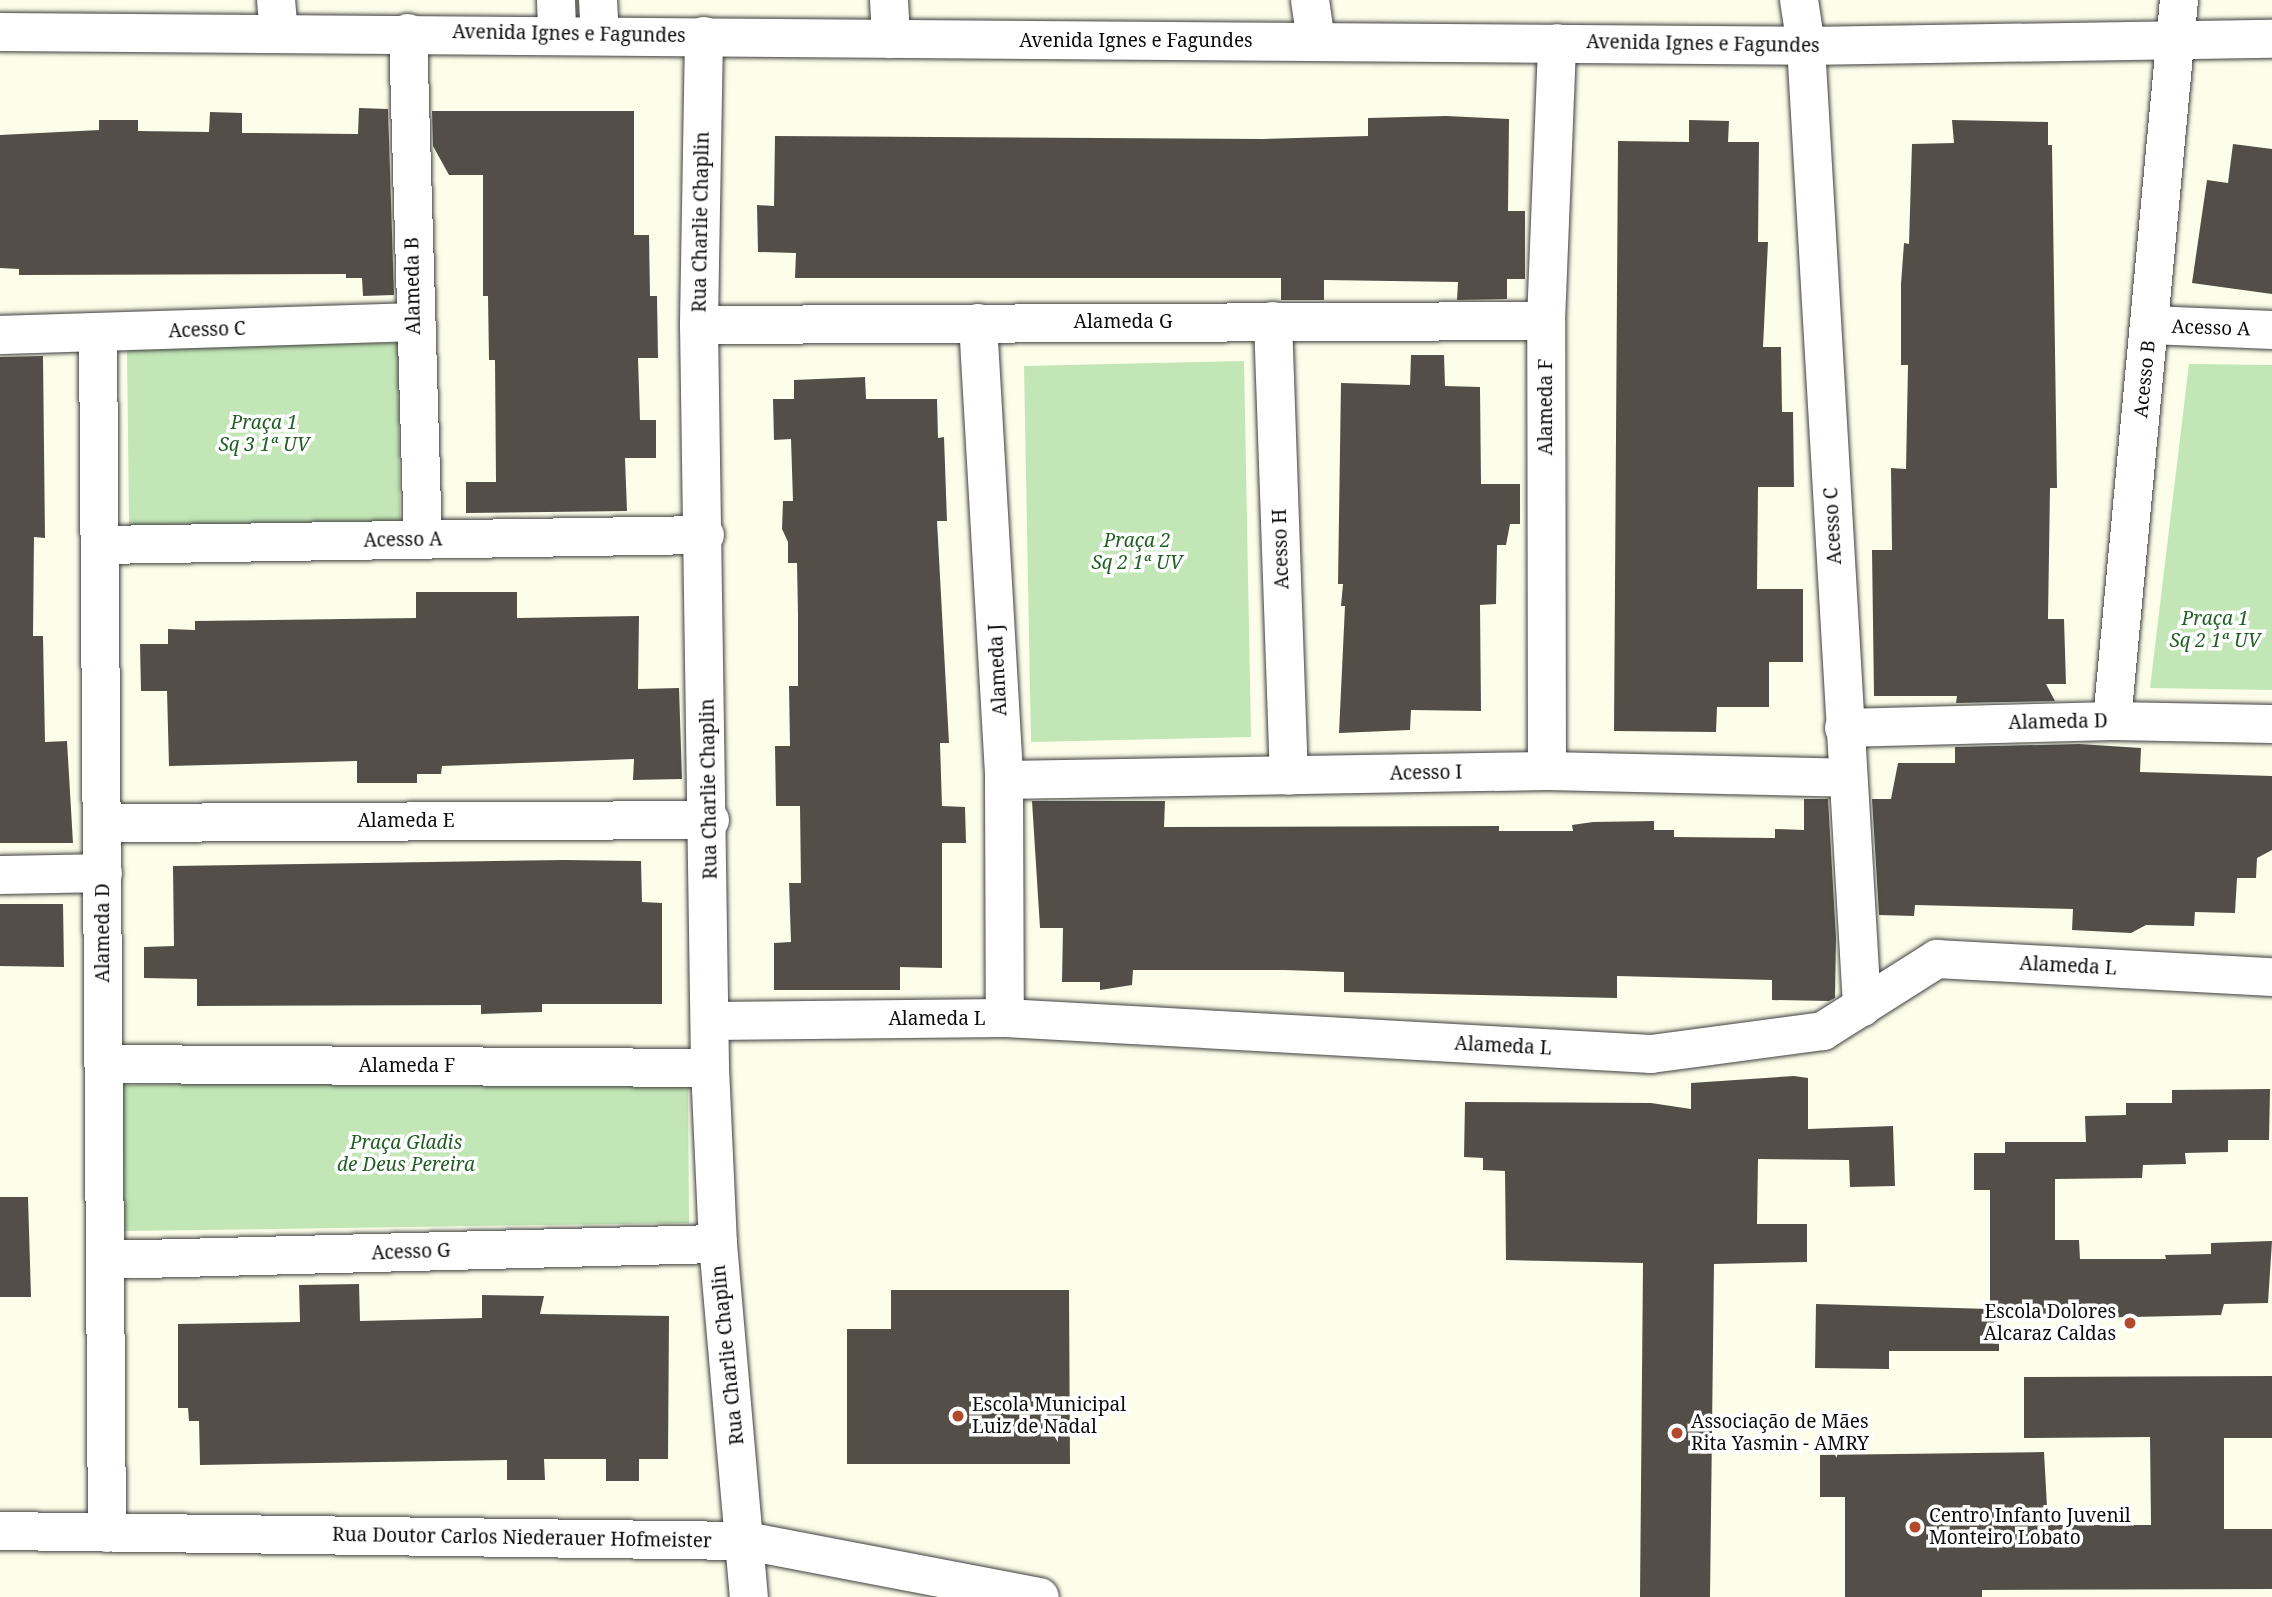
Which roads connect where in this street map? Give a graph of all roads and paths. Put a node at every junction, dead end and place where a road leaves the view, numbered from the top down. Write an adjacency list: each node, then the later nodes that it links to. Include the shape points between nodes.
1 (889, 0): 13 (street)
2 (1310, 0): 14 (street)
3 (1799, 0): 16 (street, Acesso C)
4 (2179, 0): 11 (street, Acesso B)
5 (277, 16): 8 (street, Avenida Ignes e Fagundes); 9 (street, Avenida Ignes e Fagundes)
6 (556, 17): 7 (street, Avenida Ignes e Fagundes); 9 (street, Avenida Ignes e Fagundes)
7 (599, 17): 10 (street, Avenida Ignes e Fagundes)
8 (0, 32)
9 (408, 33): 19 (street, Alameda B)
10 (704, 36): 13 (street, Avenida Ignes e Fagundes); 21 (street, Rua Charlie Chaplin)
11 (2178, 37): 12 (street, Avenida Ignes e Fagundes); 16 (street, Avenida Ignes e Fagundes); 22 (street, Acesso B)
12 (2272, 38)
13 (891, 39): 14 (street, Avenida Ignes e Fagundes)
14 (1317, 41): 15 (street, Avenida Ignes e Fagundes)
15 (1557, 43): 16 (street, Avenida Ignes e Fagundes); 18 (street, Alameda F)
16 (1806, 46): 31 (street, Acesso C)
17 (1273, 321): 18 (street, Alameda G); 20 (street, Alameda G); 33 (street, Acesso H)
18 (1546, 321): 32 (street, Alameda F)
19 (414, 323): 24 (street, Acesso C); 27 (street, Alameda B)
20 (978, 323): 21 (street, Alameda G); 35 (street, Alameda J)
21 (699, 325): 26 (street, Rua Charlie Chaplin)
22 (2150, 326): 23 (street, Acesso A); 29 (street, Acesso B)
23 (2272, 330)
24 (98, 333): 25 (street, Acesso C); 28 (street, Alameda D)
25 (0, 335)
26 (705, 535): 27 (street, Acesso A); 36 (street, Rua Charlie Chaplin)
27 (423, 540): 28 (street, Acesso A)
28 (101, 545): 37 (street, Alameda D)
29 (2112, 720): 30 (street, Alameda D); 31 (street, Alameda D)
30 (2272, 724)
31 (1844, 728): 34 (street, Acesso C)
32 (1547, 771): 33 (street, Acesso I); 34 (street, Acesso I)
33 (1289, 776): 35 (street, Acesso I)
34 (1847, 778): 41 (street, Acesso C)
35 (1004, 780): 42 (street, Alameda J)
36 (710, 820): 37 (street, Alameda E); 43 (street, Rua Charlie Chaplin)
37 (102, 823): 38 (street, Alameda D)
38 (103, 873): 39 (street); 44 (street, Alameda D)
39 (0, 875)
40 (2272, 977): 41 (street, Alameda L, via 1937,959)
41 (1862, 1007): 42 (street, Alameda L, via 1823,1031 1651,1054)
42 (1005, 1018): 43 (street, Alameda L)
43 (712, 1021): 45 (street, Rua Charlie Chaplin)
44 (104, 1064): 45 (street, Alameda F); 47 (street, Alameda D)
45 (710, 1068): 46 (street, Rua Charlie Chaplin)
46 (718, 1244): 47 (street, Acesso G); 50 (street, Rua Charlie Chaplin)
47 (105, 1260): 49 (street, Alameda D)
48 (0, 1531): 49 (street, Rua Doutor Carlos Niederauer Hofmeister)
49 (107, 1532): 50 (street, Rua Doutor Carlos Niederauer Hofmeister)
50 (746, 1541): 51 (street, Rua Doutor Carlos Niederauer Hofmeister); 52 (street, Rua Charlie Chaplin)
51 (988, 1592): 53 (street, Rua Doutor Carlos Niederauer Hofmeister)
52 (749, 1597)
53 (1040, 1597)

